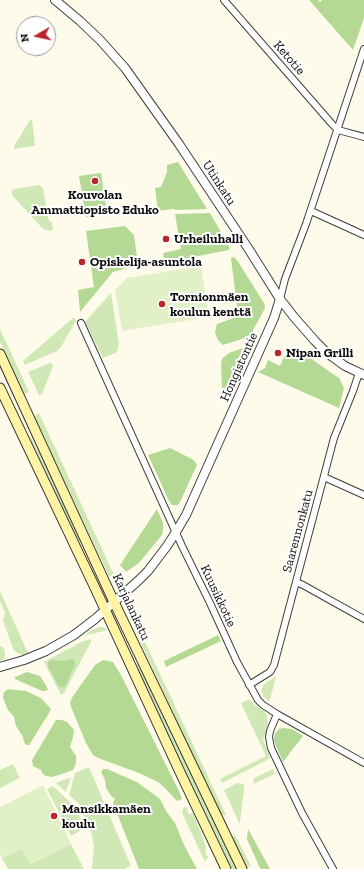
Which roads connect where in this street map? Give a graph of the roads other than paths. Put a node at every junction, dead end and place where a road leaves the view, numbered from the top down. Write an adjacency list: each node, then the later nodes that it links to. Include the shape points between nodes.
1 (56, 0): 8 (street, Utinkatu, via 96,36 125,68 179,144)
2 (224, 0): 4 (street, Ketotie)
3 (364, 49): 4 (street, Hongistontie)
4 (338, 130): 5 (street); 6 (street, Hongistontie)
5 (364, 137)
6 (311, 211): 7 (street); 8 (street, Hongistontie)
7 (364, 235)
8 (280, 299): 11 (street, Utinkatu, via 315,341 338,362); 16 (street, Hongistontie, via 274,318)
9 (81, 323): 16 (street, Kuusikkotie)
10 (0, 354): 12 (main road, Karjalankatu)
11 (362, 374): 14 (street, Saarennonkatu, via 336,432)
12 (15, 387): 13 (street); 18 (main road, Karjalankatu)
13 (0, 390): 19 (main road, Karjalankatu)
14 (324, 477): 15 (street); 17 (street, Saarennonkatu)
15 (364, 495)
16 (176, 532): 18 (street, Hongistontie, via 148,571); 22 (street, Kuusikkotie)
17 (296, 582): 20 (street); 22 (street, Saarennonkatu, via 273,669)
18 (114, 602): 19 (street, Hongistontie); 26 (main road, Karjalankatu)
19 (105, 610): 21 (street, Hongistontie, via 59,644 24,660); 25 (main road, Karjalankatu)
20 (364, 619)
21 (0, 667)
22 (249, 685): 23 (street, Kuusikkotie, via 258,700)
23 (277, 714): 24 (street, Kuusikkotie); 27 (street, via 270,731 271,748 302,813)
24 (364, 763)
25 (226, 869)
26 (242, 869)
27 (333, 869)

